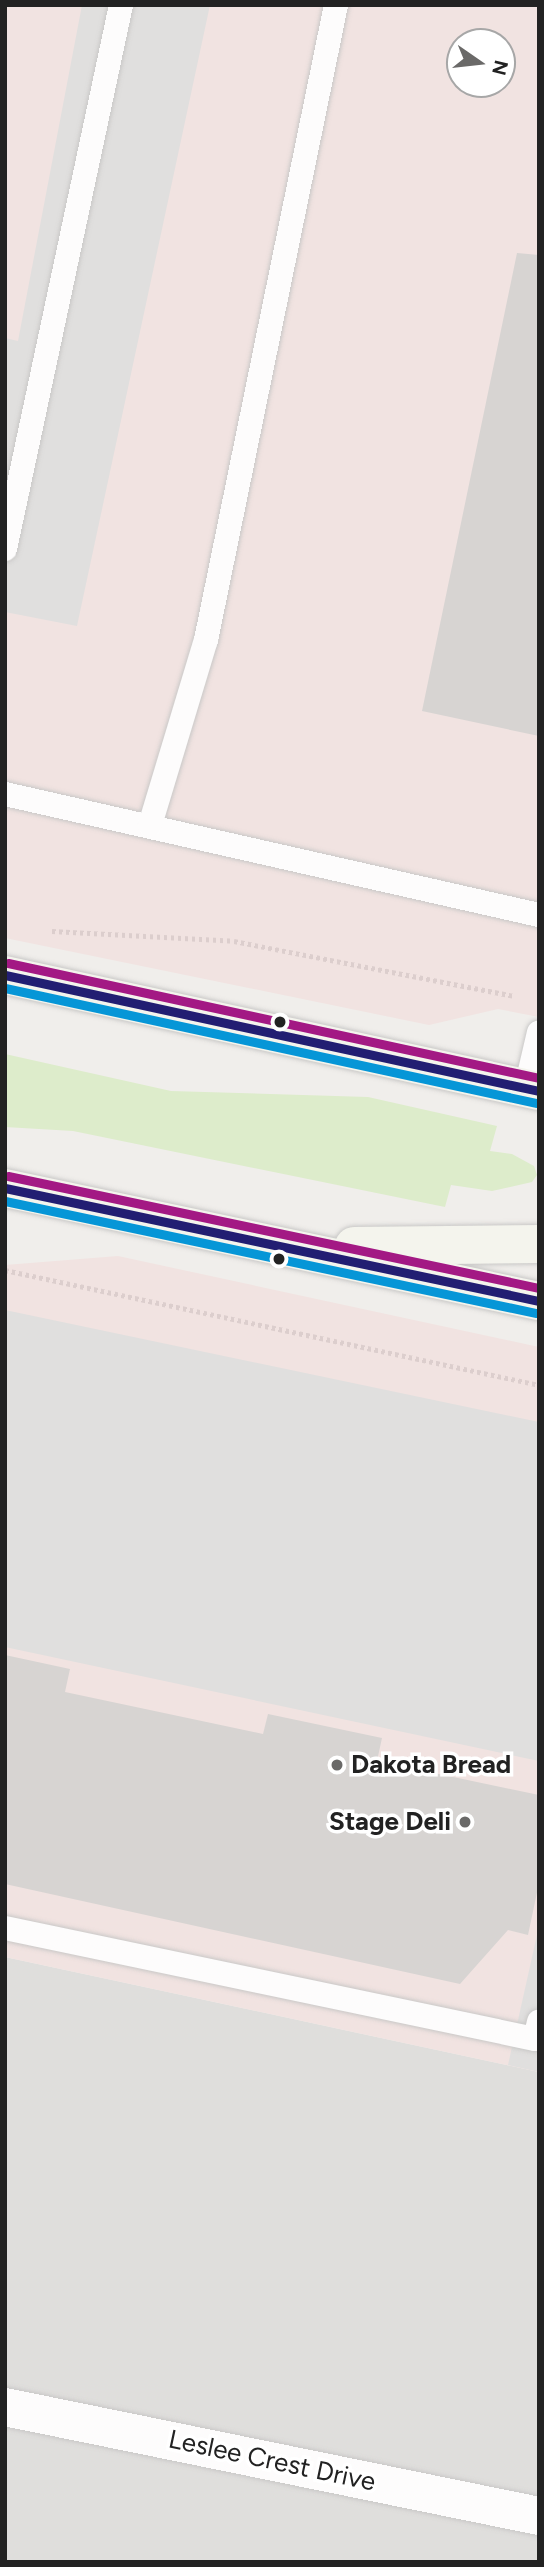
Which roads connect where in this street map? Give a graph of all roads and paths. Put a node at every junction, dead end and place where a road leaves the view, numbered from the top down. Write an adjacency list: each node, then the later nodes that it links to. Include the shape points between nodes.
1 (121, 5): 3 (lane)
2 (337, 5): 5 (lane, via 206,640)
3 (5, 549)
4 (5, 794): 5 (lane)
5 (150, 825): 6 (lane)
6 (539, 915)
7 (41, 930): 9 (path, via 234,941)
8 (5, 975): 11 (main road)
9 (526, 999)
10 (539, 1032): 11 (lane)
11 (532, 1089)
12 (5, 1188): 14 (main road)
13 (539, 1244): 14 (main road)
14 (289, 1248): 16 (main road)
15 (5, 1270): 17 (path)
16 (539, 1301)
17 (539, 1385)
18 (5, 1928): 19 (lane, via 535,2039)
19 (539, 2021)
20 (5, 2407): 21 (street, Leslee Crest Drive)
21 (539, 2516)

